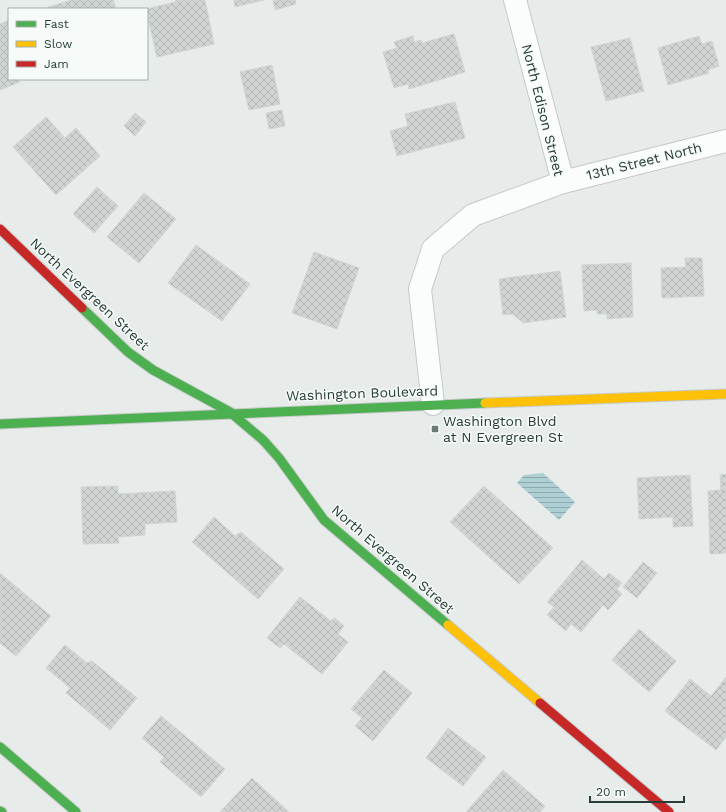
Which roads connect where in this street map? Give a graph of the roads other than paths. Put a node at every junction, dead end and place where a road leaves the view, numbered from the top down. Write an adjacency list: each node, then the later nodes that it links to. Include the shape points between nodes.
1 (515, 0): 3 (street, North Edison Street)
2 (726, 140): 3 (street, 13th Street North)
3 (563, 182): 6 (street, North Edison Street, via 473,216 433,249 420,289)
4 (0, 229): 7 (street, North Evergreen Street, via 128,352 153,370)
5 (726, 394): 6 (street, Washington Boulevard)
6 (433, 404): 7 (street, Washington Boulevard)
7 (230, 412): 8 (street, Washington Boulevard); 11 (street, North Evergreen Street, via 263,440 279,458 324,520)
8 (0, 424)
9 (0, 747): 10 (street)
10 (76, 812)
11 (669, 812)

